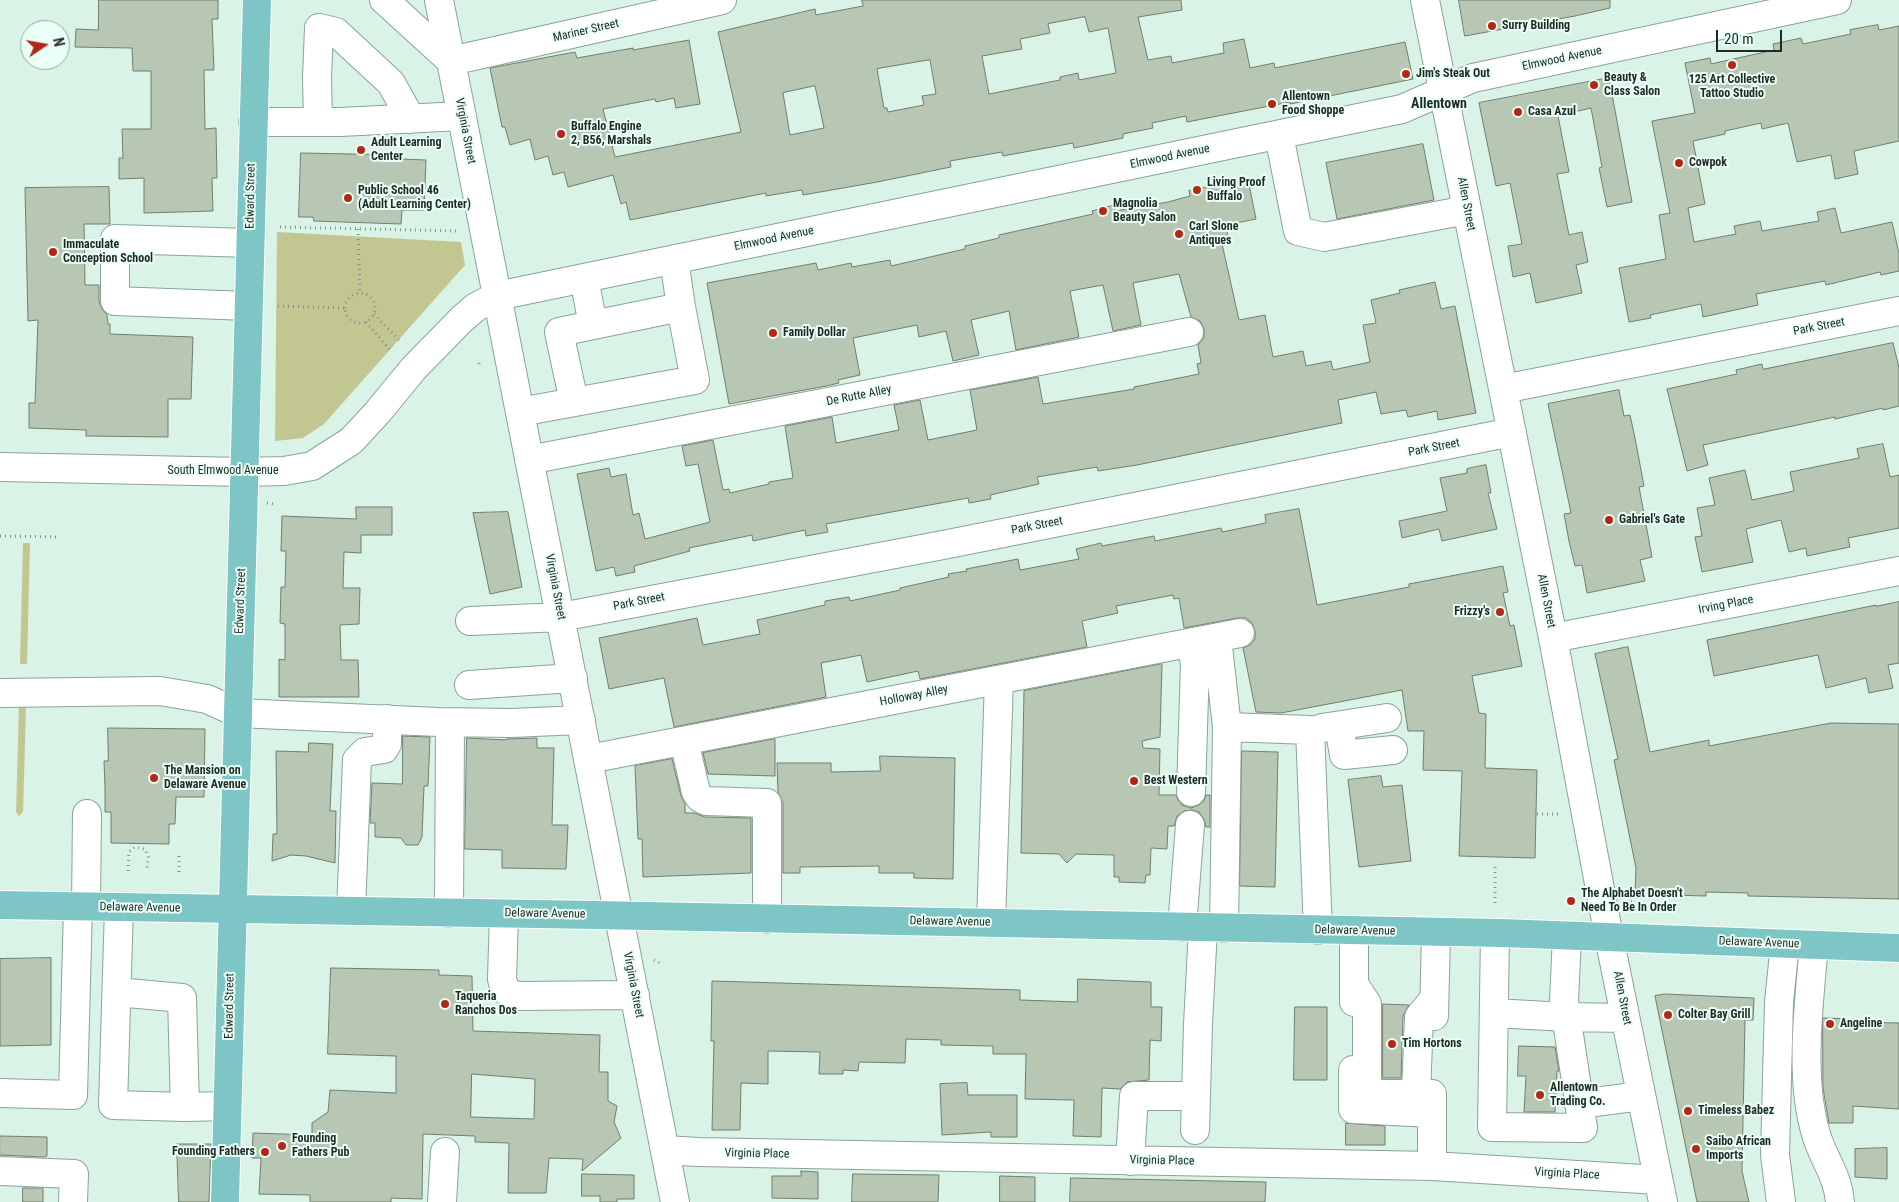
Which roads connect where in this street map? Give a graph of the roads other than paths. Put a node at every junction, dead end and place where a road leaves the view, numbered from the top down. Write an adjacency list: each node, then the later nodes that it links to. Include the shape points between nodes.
1 (257, 0): 11 (main road, Edward Street)
2 (384, 0): 7 (street)
3 (439, 0): 7 (street, Virginia Street)
4 (722, 0): 7 (street, Mariner Street)
5 (1425, 0): 8 (street, Allen Street)
6 (1837, 0): 8 (street, Elmwood Avenue, via 1473,78)
7 (451, 61): 9 (street, Virginia Street)
8 (1443, 92): 13 (street, Elmwood Avenue, via 1402,109); 14 (street, Allen Street)
9 (462, 116): 10 (street); 18 (street, Virginia Street)
10 (411, 119): 12 (street); 12 (street, via 391,83 336,32 320,28)
11 (253, 122): 12 (street); 15 (main road, Edward Street)
12 (318, 122)
13 (1279, 134): 14 (street, via 1298,231 1324,237); 16 (street, Elmwood Avenue)
14 (1467, 210): 24 (street, Allen Street)
15 (250, 243): 19 (main road, Edward Street); 19 (street, via 116,239 115,301)
16 (674, 260): 17 (street, Elmwood Avenue); 20 (street)
17 (584, 278): 18 (street, Elmwood Avenue); 22 (street)
18 (497, 296): 26 (street, Virginia Street); 30 (street, South Elmwood Avenue, via 462,319 414,368 351,441 312,466 284,471)
19 (248, 306): 30 (main road, Edward Street)
20 (681, 307): 22 (street); 25 (street, via 695,380)
21 (1899, 311): 24 (street, Park Street)
22 (593, 325): 25 (street, via 560,332)
23 (1189, 332): 28 (street, De Rutte Alley)
24 (1503, 390): 27 (street, Allen Street)
25 (574, 402): 26 (street)
26 (520, 412): 28 (street, Virginia Street)
27 (1512, 432): 32 (street, Park Street); 35 (street, Allen Street)
28 (529, 460): 32 (street, Virginia Street)
29 (0, 467): 30 (street, South Elmwood Avenue)
30 (244, 472): 40 (main road, Edward Street)
31 (1899, 571): 35 (street, Irving Place)
32 (561, 617): 33 (street, Park Street); 36 (street, Virginia Street)
33 (470, 621)
34 (1216, 638): 37 (street, Holloway Alley); 46 (street); 51 (street, via 1195,664)
35 (1554, 638): 70 (street, Allen Street)
36 (573, 678): 38 (street); 43 (street, Virginia Street)
37 (999, 680): 48 (street, Holloway Alley); 63 (street)
38 (469, 685)
39 (0, 692): 40 (street, via 160,692 207,699)
40 (238, 712): 42 (street); 57 (main road, Edward Street)
41 (1387, 718): 45 (street)
42 (388, 720): 44 (street); 58 (street, via 384,749 365,752 357,760)
43 (581, 720): 44 (street); 50 (street, Virginia Street)
44 (450, 723): 59 (street)
45 (1339, 726): 47 (street); 49 (street, via 1344,755)
46 (1227, 728): 47 (street); 64 (street)
47 (1310, 730): 65 (street)
48 (684, 741): 50 (street, Holloway Alley); 62 (street, via 700,798 706,801 767,803)
49 (1393, 750)
50 (589, 760): 61 (street, Virginia Street)
51 (1191, 792)
52 (87, 814): 55 (street)
53 (1190, 825): 64 (street)
54 (0, 906): 55 (main road, Delaware Avenue)
55 (82, 907): 56 (main road, Delaware Avenue); 81 (street, via 73,1095)
56 (119, 908): 57 (main road, Delaware Avenue); 75 (street)
57 (232, 909): 58 (main road, Delaware Avenue); 85 (main road, Edward Street)
58 (351, 911): 59 (main road, Delaware Avenue)
59 (449, 912): 60 (main road, Delaware Avenue)
60 (504, 914): 61 (main road, Delaware Avenue); 76 (street, via 502,979 505,990 516,996)
61 (620, 916): 62 (main road, Delaware Avenue); 76 (street, Virginia Street)
62 (767, 919): 63 (main road, Delaware Avenue)
63 (991, 923): 64 (main road, Delaware Avenue)
64 (1203, 928): 65 (main road, Delaware Avenue); 82 (street)
65 (1318, 930): 66 (main road, Delaware Avenue)
66 (1354, 931): 67 (main road, Delaware Avenue); 74 (street)
67 (1436, 933): 68 (main road, Delaware Avenue); 77 (street)
68 (1495, 934): 69 (main road, Delaware Avenue); 78 (street)
69 (1567, 936): 70 (main road, Delaware Avenue); 79 (street)
70 (1609, 937): 71 (main road, Delaware Avenue); 80 (street, Allen Street)
71 (1785, 944): 72 (main road, Delaware Avenue); 99 (street, via 1779,1002 1775,1155)
72 (1814, 945): 73 (main road, Delaware Avenue); 100 (street, via 1809,1002 1808,1089 1816,1135 1834,1173)
73 (1899, 948)
74 (1354, 984): 77 (street, via 1366,1004 1367,1094 1416,1094 1419,1017); 87 (street, via 1353,1109)
75 (117, 992): 86 (street, via 182,998); 86 (street, via 113,1105)
76 (635, 994): 89 (street, Virginia Street)
77 (1434, 999): 87 (street)
78 (1494, 1013): 79 (street); 84 (street, via 1492,1127 1582,1128)
79 (1566, 1017): 80 (street); 84 (street)
80 (1625, 1018): 83 (street, Allen Street)
81 (0, 1094)
82 (1196, 1096): 88 (street); 91 (street, via 1134,1096)
83 (1641, 1096): 84 (street); 94 (street, Allen Street)
84 (1579, 1104)
85 (227, 1106): 86 (street); 96 (main road, Edward Street)
86 (184, 1107)
87 (1432, 1112): 92 (street)
88 (1195, 1130)
89 (665, 1150): 91 (street, Virginia Place); 98 (street, Virginia Street)
90 (445, 1152): 97 (street)
91 (1130, 1161): 92 (street, Virginia Place)
92 (1432, 1166): 94 (street, Virginia Place)
93 (0, 1171): 95 (street, via 74,1174)
94 (1661, 1191)
95 (73, 1202)
96 (225, 1202)
97 (442, 1202)
98 (675, 1202)
99 (1781, 1202)
100 (1840, 1202)

